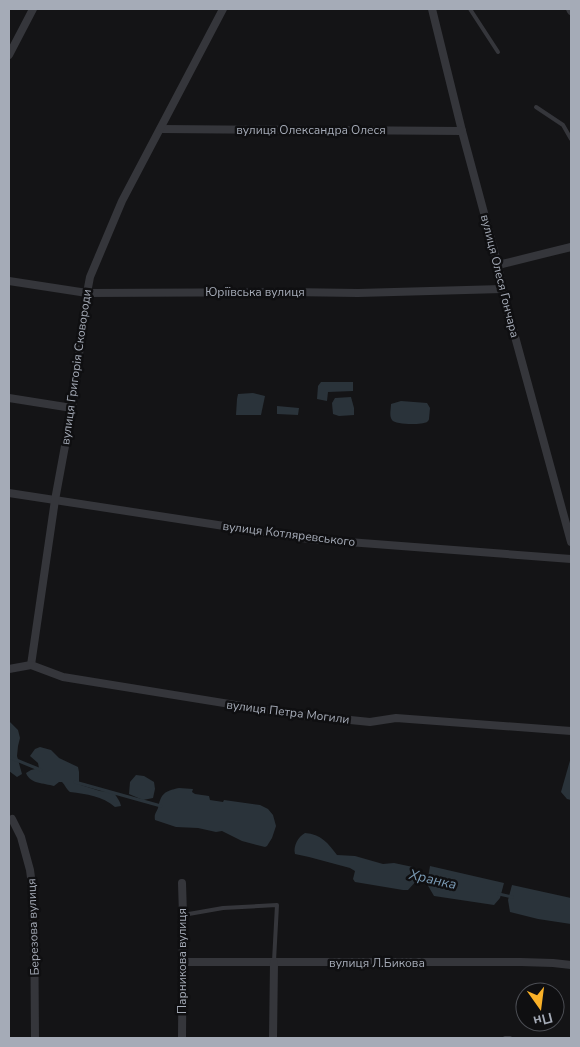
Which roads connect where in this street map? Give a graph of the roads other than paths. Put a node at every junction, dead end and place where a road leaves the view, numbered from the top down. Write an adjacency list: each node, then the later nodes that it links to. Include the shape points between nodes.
1 (33, 9): 6 (street)
2 (223, 9): 8 (street, вулиця Григорія Сковороди)
3 (432, 9): 9 (street, вулиця Олеся Гончара)
4 (470, 9): 5 (lane)
5 (498, 52)
6 (9, 55)
7 (536, 107): 10 (lane, via 563,125)
8 (161, 129): 9 (street, вулиця Олександра Олеся); 15 (street, вулиця Григорія Сковороди, via 122,202 90,276)
9 (462, 131): 12 (street, вулиця Олеся Гончара)
10 (571, 140)
11 (571, 246): 12 (street)
12 (498, 265): 14 (street, вулиця Олеся Гончара)
13 (9, 282): 15 (street, Юріївська вулиця)
14 (502, 290): 15 (street, Юріївська вулиця); 20 (street, вулиця Олеся Гончара)
15 (87, 294): 17 (street, вулиця Григорія Сковороди)
16 (9, 398): 17 (street)
17 (72, 408): 19 (street, вулиця Григорія Сковороди)
18 (9, 493): 19 (street, вулиця Котляревського)
19 (55, 500): 21 (street, вулиця Котляревського, via 309,539); 22 (street, вулиця Григорія Сковороди)
20 (571, 542)
21 (571, 559)
22 (31, 665): 23 (street); 24 (street, вулиця Петра Могили, via 63,677 291,714 370,722 396,718)
23 (9, 669)
24 (571, 731)
25 (12, 820): 31 (street, Березова вулиця, via 21,837 34,900)
26 (182, 883): 27 (street, Парникова вулиця)
27 (183, 916): 28 (street, Парникова вулиця); 29 (lane, via 223,908 277,905)
28 (182, 962): 29 (street, вулиця Л.Бикова); 32 (street, Парникова вулиця)
29 (274, 963): 30 (street, вулиця Л.Бикова, via 522,962); 33 (street)
30 (571, 965)
31 (35, 1038)
32 (182, 1038)
33 (273, 1038)
34 (505, 1038): 35 (lane)
35 (510, 1038)

